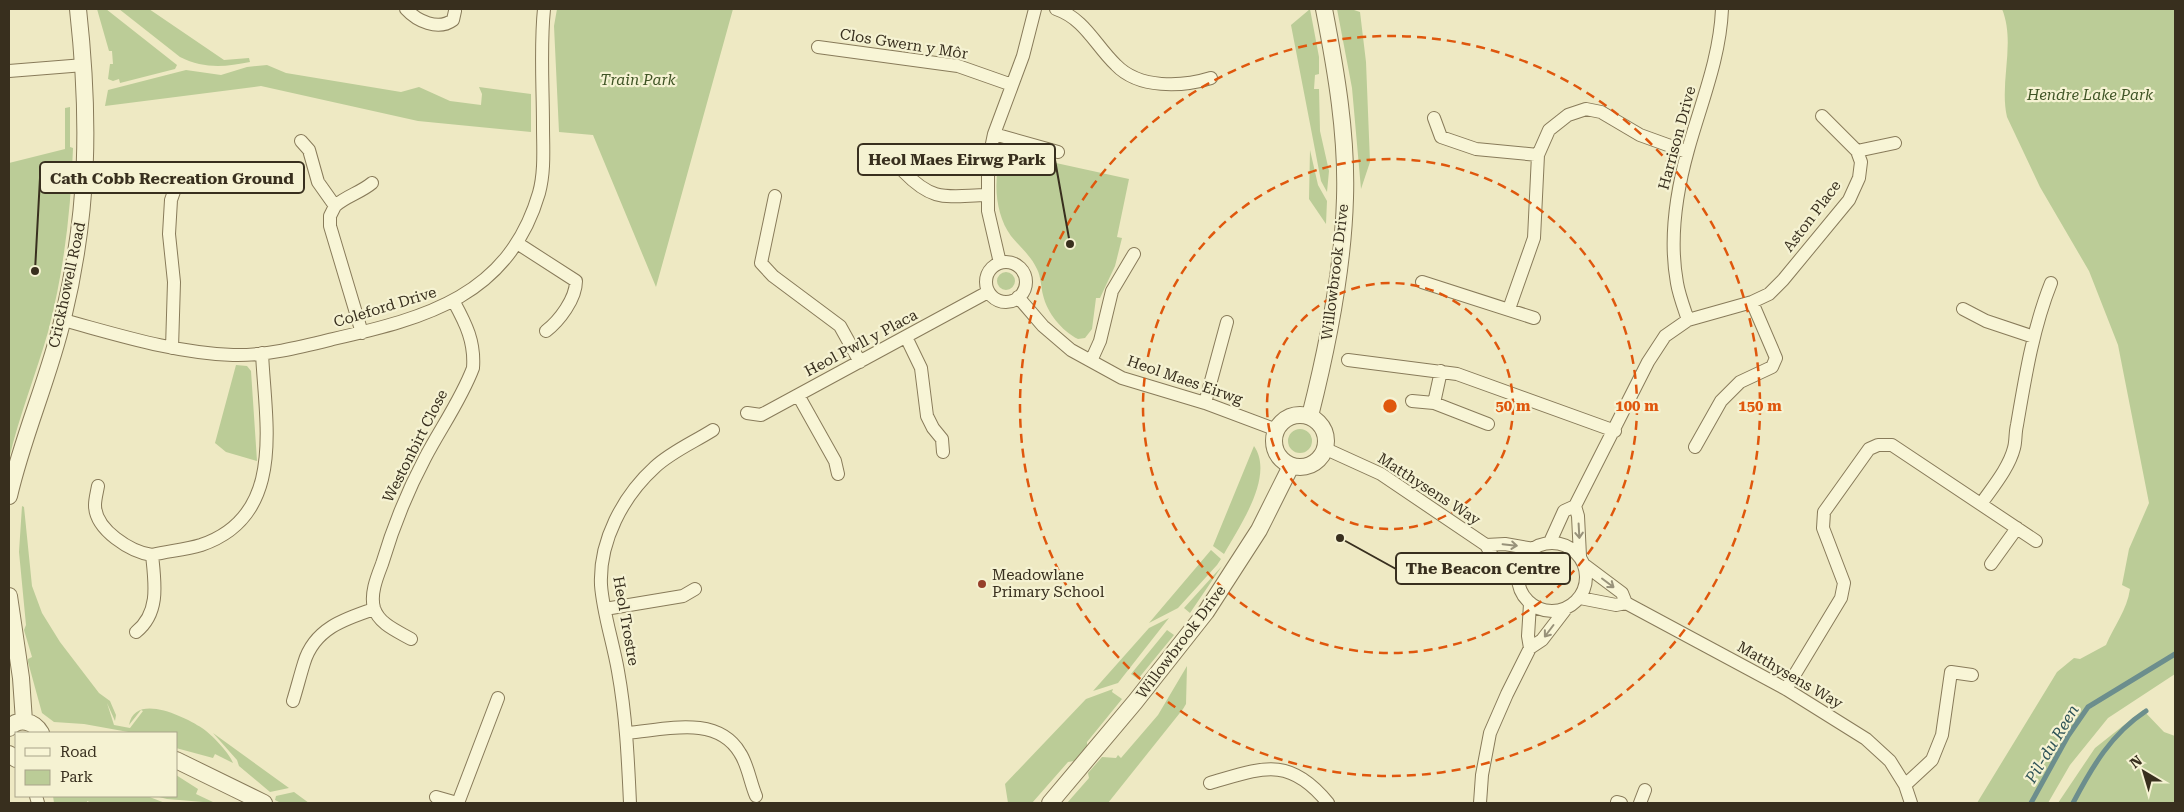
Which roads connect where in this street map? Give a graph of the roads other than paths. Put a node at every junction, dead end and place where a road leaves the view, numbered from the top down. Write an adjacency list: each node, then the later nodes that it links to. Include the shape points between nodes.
1 (78, 9): 10 (street, Crickhowell Road)
2 (406, 9): 8 (street, via 418,19 446,25 453,20)
3 (544, 9): 29 (street, Coleford Drive, via 544,162 539,192)
4 (1035, 9): 13 (street)
5 (1056, 9): 12 (street, via 1079,21 1116,65 1138,79 1192,84)
6 (1324, 9): 59 (street, Willowbrook Drive, via 1338,94 1345,196 1335,294)
7 (1722, 9): 21 (street, Harrison Drive, via 1712,72)
8 (455, 11)
9 (818, 47): 13 (street, Clos Gwern y Môr, via 958,66)
10 (84, 65): 11 (street); 41 (street, Crickhowell Road, via 87,124 84,204)
11 (9, 72)
12 (1211, 78)
13 (1012, 85): 16 (street)
14 (1822, 116): 19 (street)
15 (1434, 118): 22 (street, via 1440,137 1476,149)
16 (994, 134): 20 (street); 26 (street, via 988,163)
17 (301, 140): 28 (street, via 309,150 318,182)
18 (1895, 143): 19 (street)
19 (1857, 151): 37 (street, Aston Place, via 1861,162 1859,178 1849,200 1783,280 1769,294)
20 (1058, 152)
21 (1687, 152): 22 (street, via 1640,135 1601,112 1586,109 1568,115 1549,130); 42 (street, Harrison Drive, via 1674,241 1677,285)
22 (1538, 155): 38 (street, via 1534,238)
23 (904, 172): 26 (street, via 933,195)
24 (177, 183): 48 (street, via 171,200 169,234 174,282)
25 (372, 183): 28 (street)
26 (987, 195): 31 (street)
27 (775, 196): 52 (street, via 761,263 773,276 840,326)
28 (335, 206): 45 (street, via 330,226)
29 (517, 243): 36 (street, Coleford Drive, via 497,269); 44 (street, via 576,281 576,289 556,323)
30 (1134, 254): 51 (street, via 1112,291 1100,341)
31 (1000, 263): 34 (street, via 986,276); 35 (street, via 1012,263 1024,274 1025,287)
32 (1422, 282): 38 (street)
33 (2051, 283): 47 (street)
34 (988, 292): 35 (street, via 998,301); 46 (street, Heol Pwll y Placa)
35 (1018, 298): 51 (street, Heol Maes Eirwg, via 1056,338)
36 (454, 302): 45 (street, Coleford Drive); 87 (street, Westonbirt Close, via 472,339 473,368 404,500 375,584)
37 (1752, 302): 42 (street, Aston Place); 64 (street, via 1776,358 1772,368 1740,382 1721,401)
38 (1509, 309): 40 (street)
39 (1963, 309): 47 (street, via 1986,322)
40 (1534, 318)
41 (63, 320): 48 (street, Coleford Drive); 70 (street, Crickhowell Road, via 35,414 20,450)
42 (1688, 320): 63 (street, via 1665,336 1648,362)
43 (1227, 322): 56 (street)
44 (546, 331)
45 (362, 333): 49 (street, Coleford Drive)
46 (906, 337): 52 (street, Heol Pwll y Placa); 66 (street, via 921,368 927,416 942,439)
47 (2034, 337): 71 (street, via 2014,449)
48 (172, 348): 49 (street, Coleford Drive, via 234,355)
49 (262, 353): 78 (street, via 267,452 258,493 247,510 225,532 200,545)
50 (1348, 360): 53 (street)
51 (1091, 361): 56 (street, Heol Maes Eirwg, via 1122,378)
52 (860, 362): 54 (street, Heol Pwll y Placa)
53 (1441, 370): 57 (street); 63 (street)
54 (798, 395): 58 (street, Heol Pwll y Placa, via 760,415); 68 (street, via 835,461)
55 (1412, 401): 57 (street)
56 (1205, 403): 62 (street, Heol Maes Eirwg)
57 (1434, 403): 60 (street)
58 (748, 413)
59 (1310, 416): 62 (street, via 1286,418); 65 (street, via 1321,424 1326,433)
60 (1488, 424)
61 (713, 430): 88 (street, Heol Trostre, via 656,466 620,511 602,562 601,586)
62 (1276, 430): 67 (street, via 1275,449)
63 (1615, 431): 72 (street)
64 (1695, 447)
65 (1326, 449): 67 (street, via 1310,465); 76 (street, Matthysens Way, via 1381,474)
66 (943, 452)
67 (1291, 466): 110 (street, Willowbrook Drive, via 1259,530 1223,589 1135,702)
68 (838, 474)
69 (98, 486): 78 (street, via 95,506 104,526 127,545)
70 (9, 496)
71 (1980, 504): 73 (street); 94 (street, via 1892,445 1869,449 1824,512 1823,528 1844,583 1841,598)
72 (1575, 506): 75 (street, via 1564,511); 79 (street, one-way to 79)
73 (2017, 528): 74 (street); 80 (street)
74 (2036, 541)
75 (1550, 542): 77 (street); 79 (street, Matthysens Way, via 1571,548)
76 (1486, 545): 77 (street, Matthysens Way, one-way to 77, via 1505,544); 81 (street, Matthysens Way, via 1495,561)
77 (1534, 549): 81 (street, via 1521,562)
78 (152, 555): 90 (street, via 155,579 153,608 146,624)
79 (1583, 561): 84 (street, via 1587,578); 85 (street, Matthysens Way, one-way to 85, via 1622,593)
80 (1991, 564)
81 (1518, 580): 86 (street, Matthysens Way)
82 (695, 589): 88 (street, via 683,596)
83 (9, 596): 97 (street)
84 (1580, 598): 85 (street, Matthysens Way, via 1616,606); 89 (street)
85 (1626, 603): 94 (street, Matthysens Way)
86 (1530, 604): 89 (street, via 1541,610); 92 (street)
87 (374, 608): 91 (street, via 388,627); 96 (street, via 342,620 318,637 303,664)
88 (605, 609): 100 (street, Heol Trostre)
89 (1565, 610): 92 (street, one-way to 92, via 1542,640)
90 (136, 632)
91 (411, 639)
92 (1530, 648): 112 (street, via 1490,733)
93 (1972, 675): 103 (street, via 1951,672 1942,735 1936,752 1932,760)
94 (1786, 689): 103 (street, Matthysens Way, via 1866,739 1890,761)
95 (498, 698): 108 (street)
96 (293, 701)
97 (24, 721): 98 (street); 99 (street, via 36,726)
98 (9, 728)
99 (40, 732)
100 (627, 733): 105 (street, via 698,727 725,735 742,754); 109 (street, Heol Trostre)
101 (178, 761): 107 (street)
102 (1210, 783): 111 (street, via 1274,768 1304,779)
103 (1905, 785): 114 (street, Matthysens Way)
104 (1645, 790): 113 (street)
105 (756, 796)
106 (436, 797): 108 (street)
107 (264, 803)
108 (458, 803)
109 (630, 803)
110 (1050, 803)
111 (1328, 803)
112 (1480, 803)
113 (1640, 803)
114 (1911, 803)

